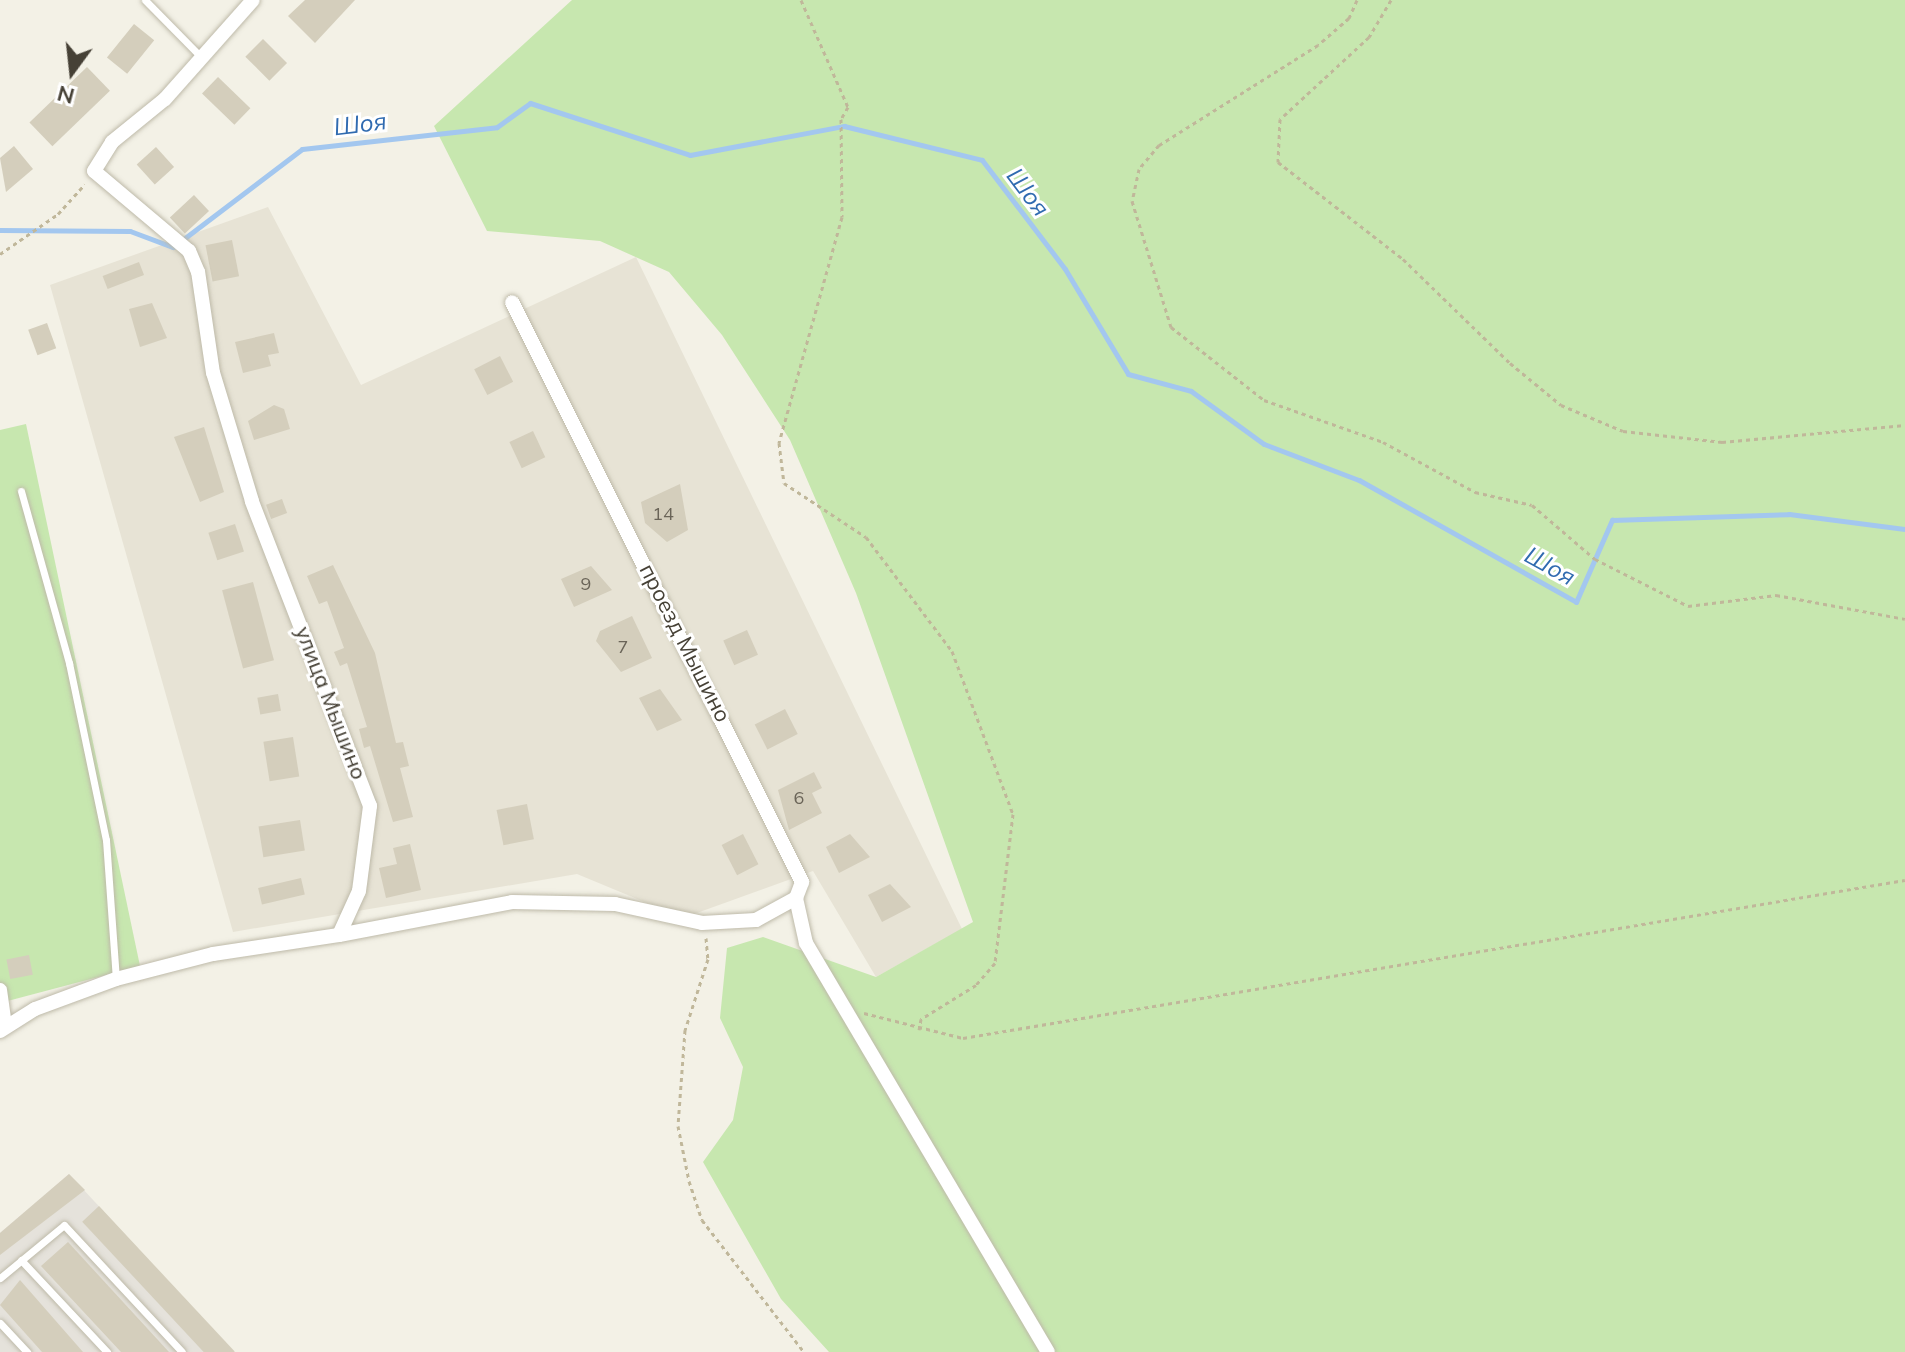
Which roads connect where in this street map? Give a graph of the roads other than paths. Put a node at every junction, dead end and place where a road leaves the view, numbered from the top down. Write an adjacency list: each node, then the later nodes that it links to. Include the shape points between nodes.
1 (145, 0): 3 (lane)
2 (253, 0): 3 (street)
3 (199, 55): 7 (street, улица Мышино, via 165,99 112,142 94,171 189,251 213,373 252,501 370,806 359,891)
4 (512, 302): 6 (street, проезд Мышино, via 797,864)
5 (21, 491): 8 (lane, via 106,840)
6 (796, 898): 7 (street, via 756,920 702,923 615,904 512,902); 17 (street, проезд Мышино, via 806,943)
7 (339, 935): 8 (street, via 213,954)
8 (116, 979): 10 (street)
9 (0, 990): 10 (street)
10 (2, 1028)
11 (21, 1260): 12 (lane); 15 (lane); 16 (lane, via 64,1225)
12 (0, 1278)
13 (0, 1323): 14 (lane)
14 (27, 1352)
15 (107, 1352)
16 (182, 1352)
17 (1048, 1352)

